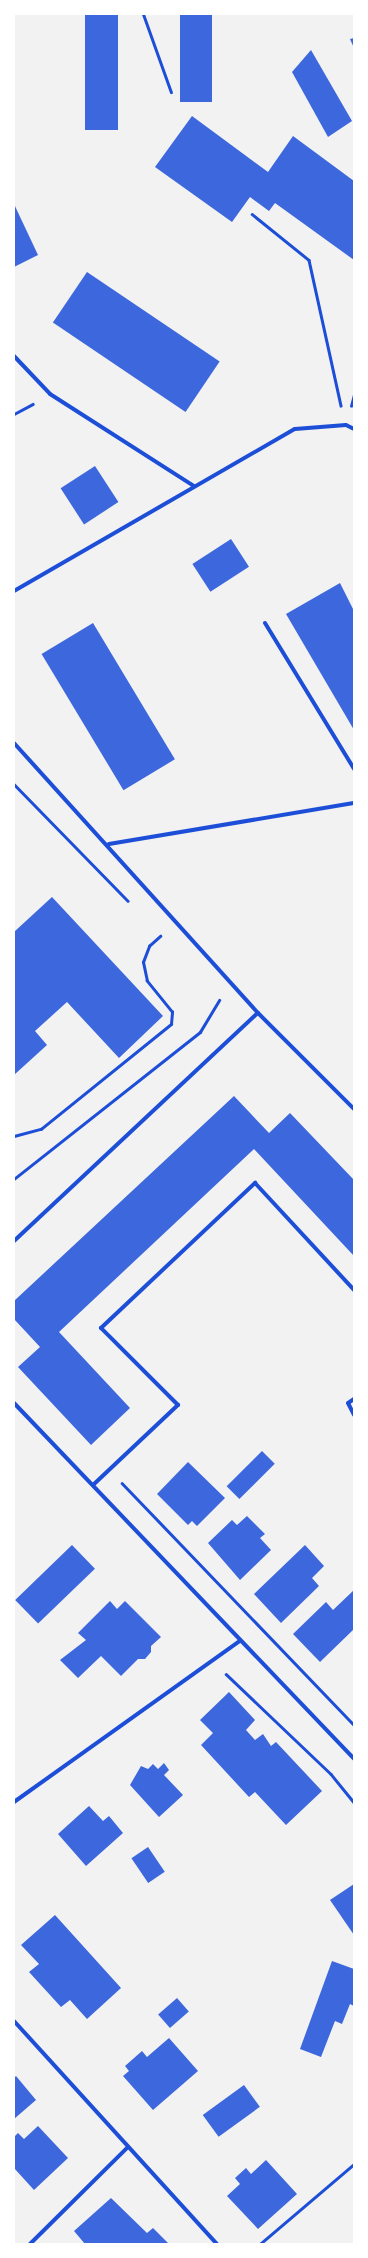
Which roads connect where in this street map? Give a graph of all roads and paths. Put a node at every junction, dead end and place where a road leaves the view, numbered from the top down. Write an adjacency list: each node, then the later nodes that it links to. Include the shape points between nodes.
1 (143, 14): 2 (lane)
2 (171, 92)
3 (252, 214): 6 (path, via 309,260)
4 (14, 356): 8 (street, via 50,394)
5 (354, 395): 6 (path)
6 (346, 425): 7 (street); 8 (street, via 295,428)
7 (354, 429)
8 (194, 486): 9 (street)
9 (14, 591)
10 (265, 623): 12 (street)
11 (14, 743): 15 (street)
12 (354, 768)
13 (14, 784): 16 (path)
14 (354, 803): 15 (street)
15 (109, 844): 21 (street)
16 (130, 904)
17 (155, 930): 18 (path)
18 (160, 936): 19 (path); 23 (path, via 148,946 143,962 147,981 172,1012 171,1024 42,1129)
19 (165, 941)
20 (215, 996): 24 (path, via 220,1002 200,1032)
21 (258, 1014): 22 (street); 25 (street)
22 (354, 1109)
23 (14, 1136)
24 (14, 1179)
25 (14, 1241)
26 (354, 1290): 30 (street, via 255,1183 102,1328 178,1405)
27 (354, 1399): 29 (street, via 348,1403)
28 (14, 1402): 31 (street)
29 (354, 1415)
30 (110, 1470): 31 (street); 34 (path)
31 (93, 1485): 32 (street)
32 (240, 1641): 35 (street); 36 (street)
33 (236, 1683): 37 (path, via 331,1774)
34 (354, 1725)
35 (354, 1759)
36 (14, 1802)
37 (354, 1802)
38 (14, 2021): 39 (street)
39 (128, 2147): 41 (street); 42 (street)
40 (354, 2164): 43 (path)
41 (30, 2244)
42 (217, 2244)
43 (260, 2244)

